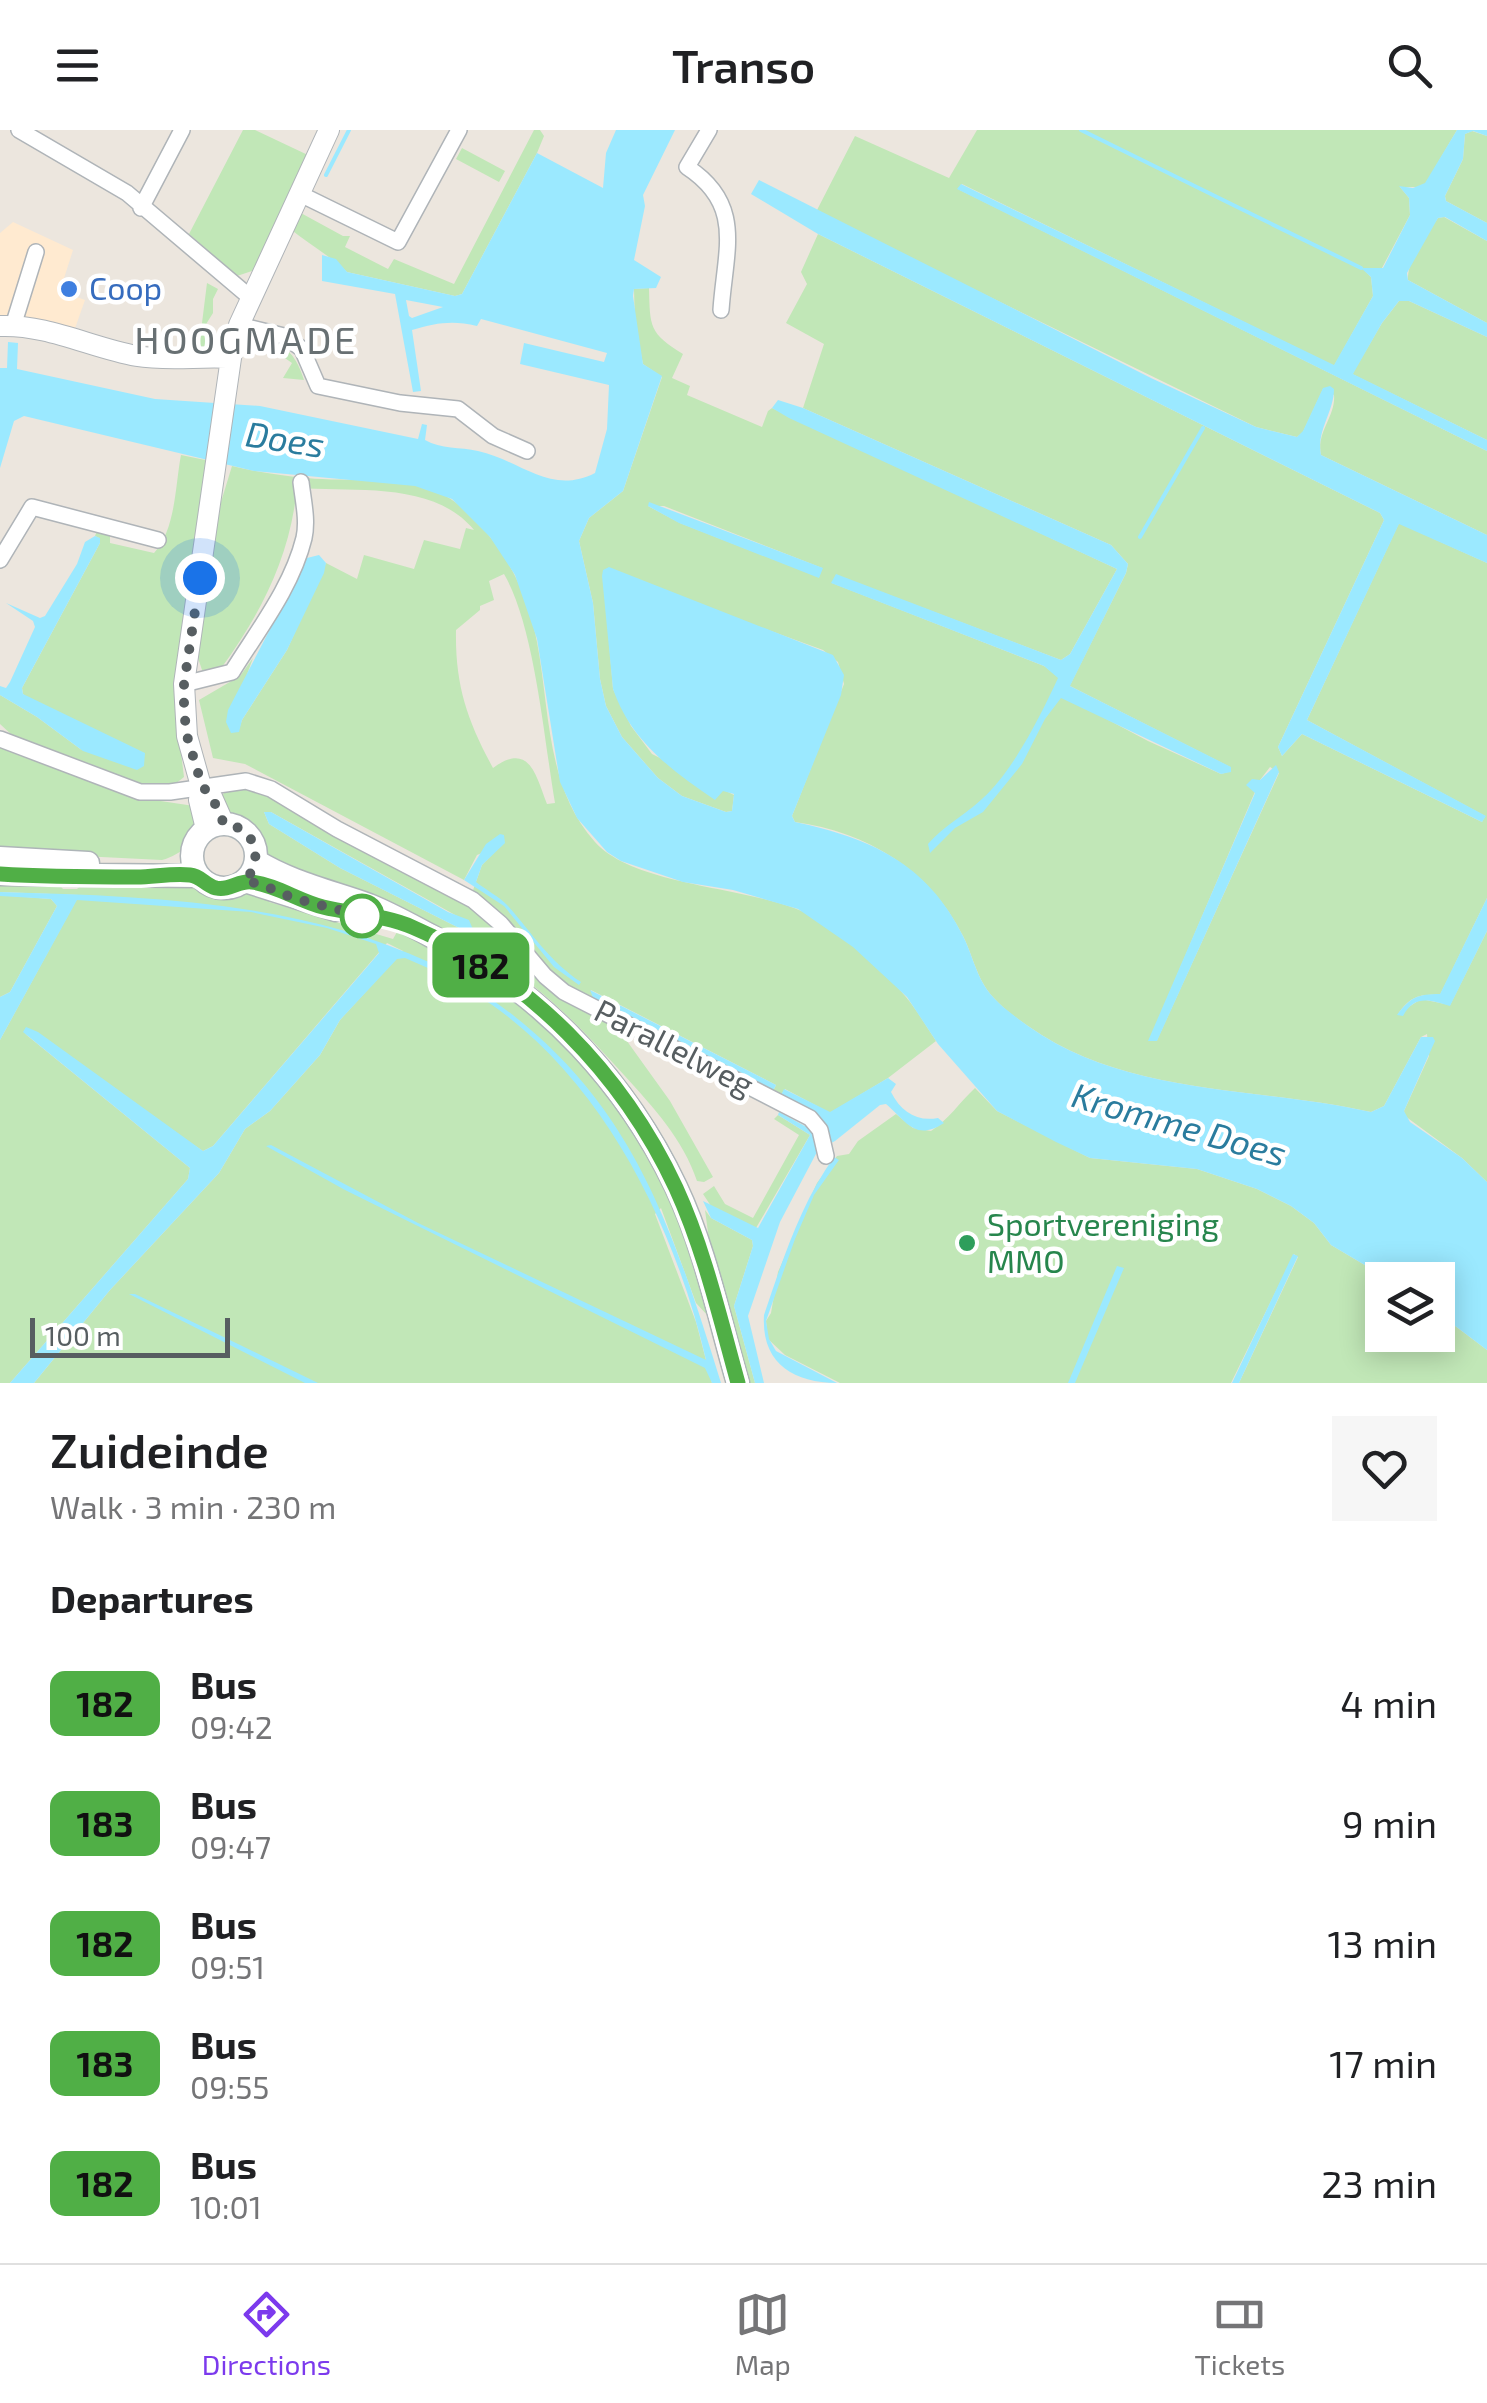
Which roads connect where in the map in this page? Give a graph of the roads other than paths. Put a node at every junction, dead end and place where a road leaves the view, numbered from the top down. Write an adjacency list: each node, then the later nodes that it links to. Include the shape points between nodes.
1 (182, 130): 7 (street)
2 (330, 130): 6 (street)
3 (459, 130): 6 (street, via 398,242)
4 (709, 130): 10 (street, via 686,167 716,190 726,219)
5 (22, 131): 7 (street)
6 (300, 194): 9 (street)
7 (141, 208): 9 (street)
8 (36, 252): 12 (street)
9 (252, 299): 11 (street)
10 (720, 310)
11 (239, 325): 13 (street); 14 (street, via 284,336 302,349 318,386 458,409)
12 (7, 326): 13 (street, via 143,357)
13 (231, 358): 18 (street)
14 (527, 451)
15 (301, 482): 18 (street, via 304,537 285,587 232,672)
16 (158, 540): 17 (street, via 32,507)
17 (0, 560)
18 (184, 684): 20 (street, via 187,736)
19 (0, 739): 20 (street, Parallelweg, via 140,792)
20 (202, 786): 21 (street, via 212,797); 27 (street, Parallelweg, via 256,783 460,892 494,916 564,992 810,1118)
21 (215, 826): 22 (main road, via 197,838); 24 (main road, via 237,826 248,835 255,847)
22 (192, 851): 23 (main road, via 155,866); 26 (main road)
23 (0, 858)
24 (251, 871): 26 (main road, via 231,888); 28 (main road, via 372,906 448,944 530,999 586,1052 631,1108 676,1188)
25 (0, 874): 26 (main road)
26 (198, 876)
27 (825, 1153)
28 (738, 1383)

